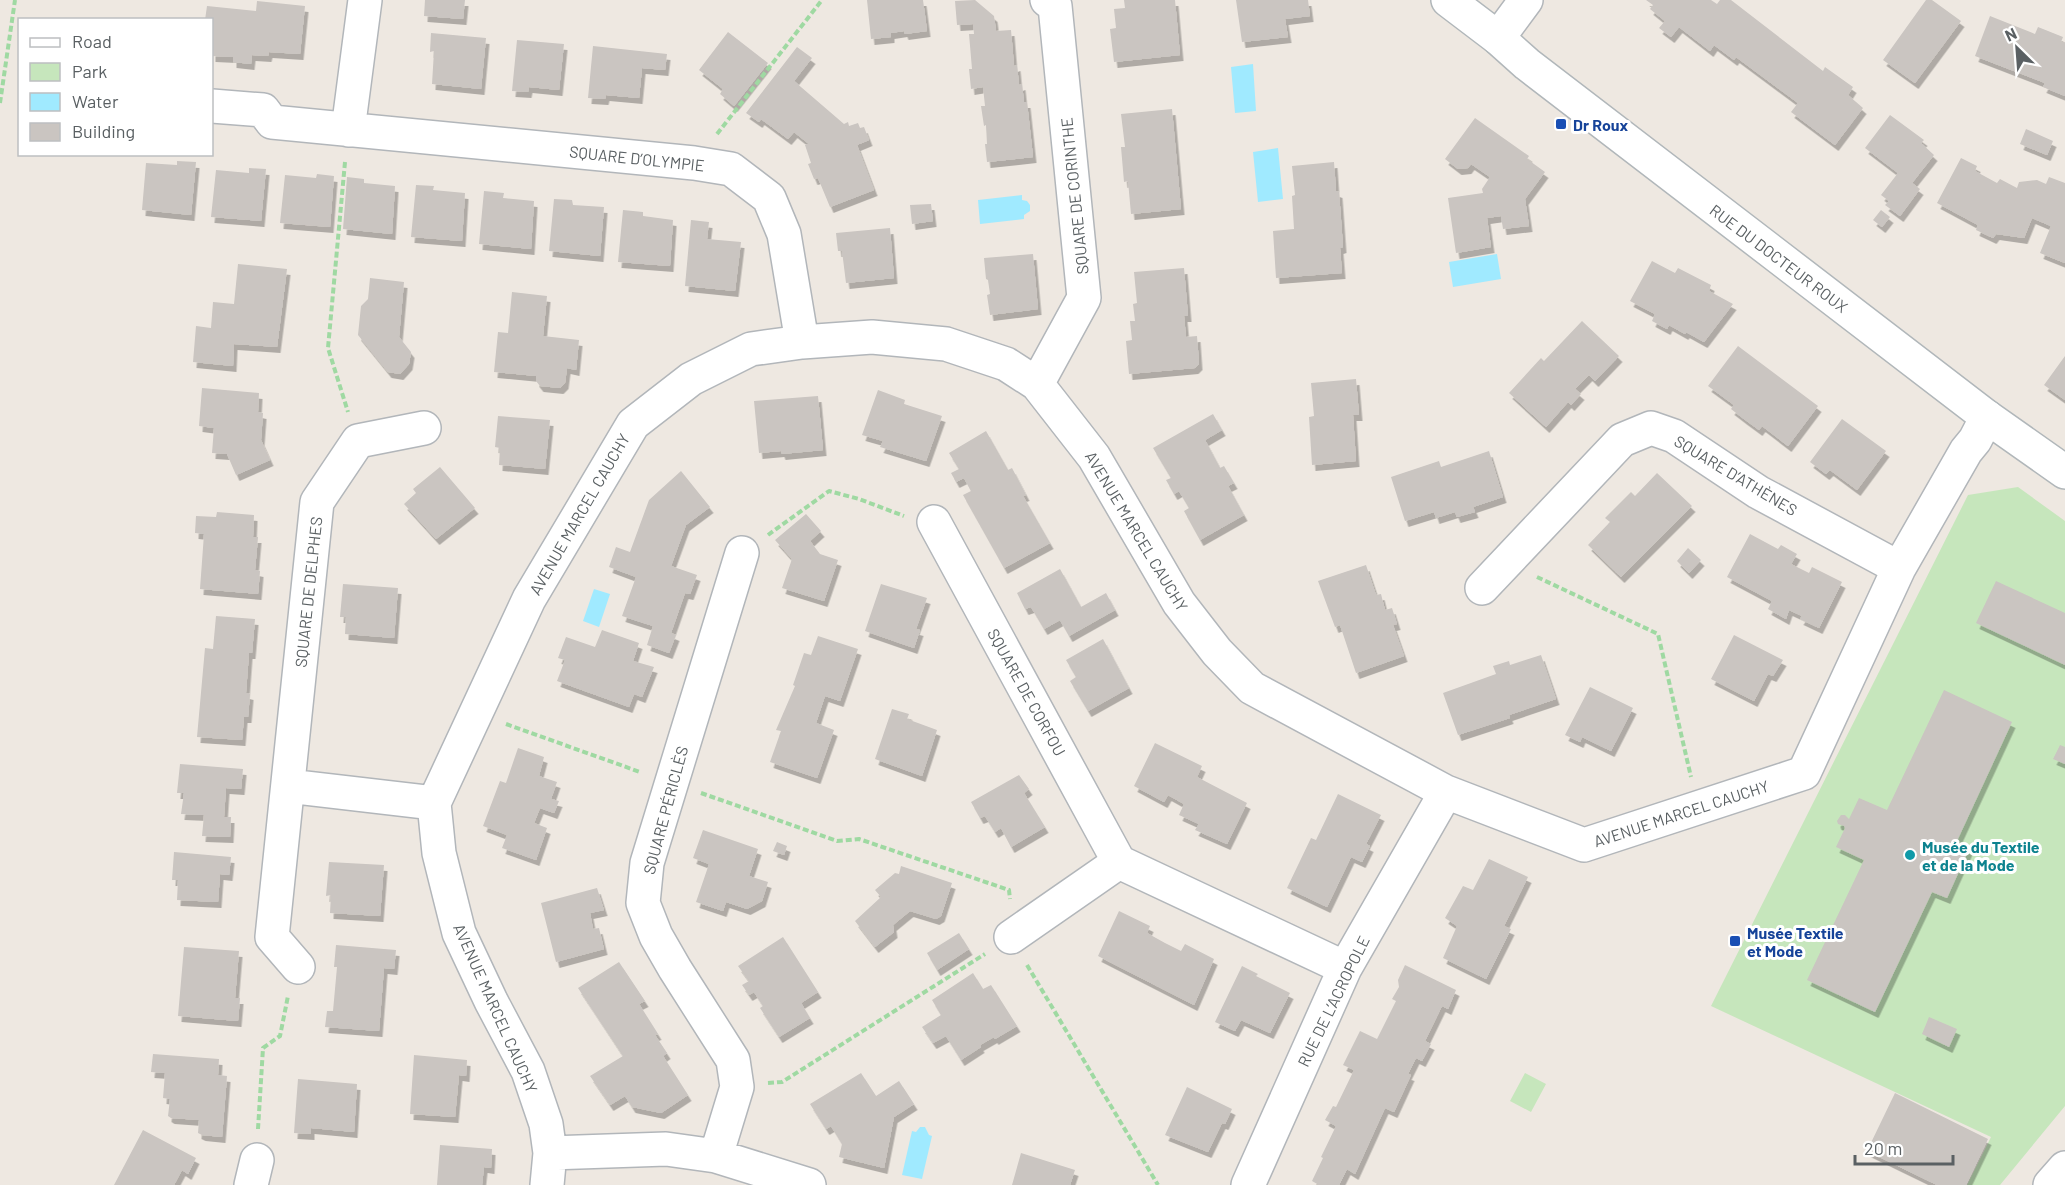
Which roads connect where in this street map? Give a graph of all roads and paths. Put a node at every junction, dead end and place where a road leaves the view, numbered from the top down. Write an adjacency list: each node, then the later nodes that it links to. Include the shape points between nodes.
1 (15, 0): 9 (path)
2 (365, 0): 11 (street)
3 (822, 0): 12 (path)
4 (1047, 0): 14 (street, SQUARE DE CORINTHE, via 1055,6 1084,298)
5 (1442, 0): 8 (street, RUE DU DOCTEUR ROUX)
6 (1448, 0): 8 (street, RUE DU DOCTEUR ROUX)
7 (1526, 0): 8 (street)
8 (1498, 38): 15 (street, RUE DU DOCTEUR ROUX)
9 (0, 104)
10 (213, 106): 11 (street, SQUARE D’OLYMPIE, via 263,110 272,122)
11 (348, 130): 12 (street, SQUARE D’OLYMPIE); 17 (path, via 328,348)
12 (694, 163): 13 (street, SQUARE D’OLYMPIE, via 731,169 769,198 784,234)
13 (802, 342): 14 (street, AVENUE MARCEL CAUCHY, via 872,337 946,344 1006,364); 24 (street, AVENUE MARCEL CAUCHY, via 751,349 692,379 633,424 529,599)
14 (1037, 384): 27 (street, AVENUE MARCEL CAUCHY, via 1094,457 1179,603 1217,652 1252,688)
15 (1987, 417): 18 (street, RUE DU DOCTEUR ROUX); 22 (street, AVENUE MARCEL CAUCHY)
16 (424, 428): 17 (street)
17 (357, 441): 26 (street, SQUARE DE DELPHES, via 317,502)
18 (2065, 472)
19 (934, 522): 20 (path, via 829,491); 30 (street, SQUARE DE CORFOU)
20 (742, 553): 25 (street, SQUARE PÉRICLÈS)
21 (1507, 563): 22 (street, SQUARE D’ATHÈNES, via 1622,440 1651,428 1674,436 1758,492); 23 (street, SQUARE D’ATHÈNES); 29 (path, via 1658,634)
22 (1899, 568): 29 (street, AVENUE MARCEL CAUCHY, via 1804,773)
23 (1482, 588)
24 (477, 714): 25 (path); 28 (street, AVENUE MARCEL CAUCHY)
25 (671, 782): 31 (path, via 837,841 859,839 1009,890); 34 (street, SQUARE PÉRICLÈS, via 647,863 643,903 656,936 733,1060)
26 (288, 786): 28 (street); 32 (street, SQUARE DE DELPHES, via 272,937)
27 (1446, 792): 29 (street, AVENUE MARCEL CAUCHY, via 1584,845); 33 (street, RUE DE L’ACROPOLE)
28 (434, 803): 35 (street, AVENUE MARCEL CAUCHY, via 439,853 459,933 528,1071 546,1124)
29 (1696, 809)
30 (1119, 862): 31 (street); 33 (street)
31 (1011, 937): 34 (path, via 782,1082); 41 (path)
32 (298, 967): 38 (path, via 280,1036 263,1048)
33 (1345, 968): 42 (street, RUE DE L’ACROPOLE)
34 (737, 1087): 36 (street, SQUARE PÉRICLÈS)
35 (550, 1153): 36 (street, via 666,1149); 39 (street, AVENUE MARCEL CAUCHY)
36 (716, 1156): 40 (street)
37 (2065, 1168): 43 (street)
38 (254, 1172)
39 (547, 1185)
40 (809, 1185)
41 (1158, 1185)
42 (1248, 1185)
43 (2050, 1185)

